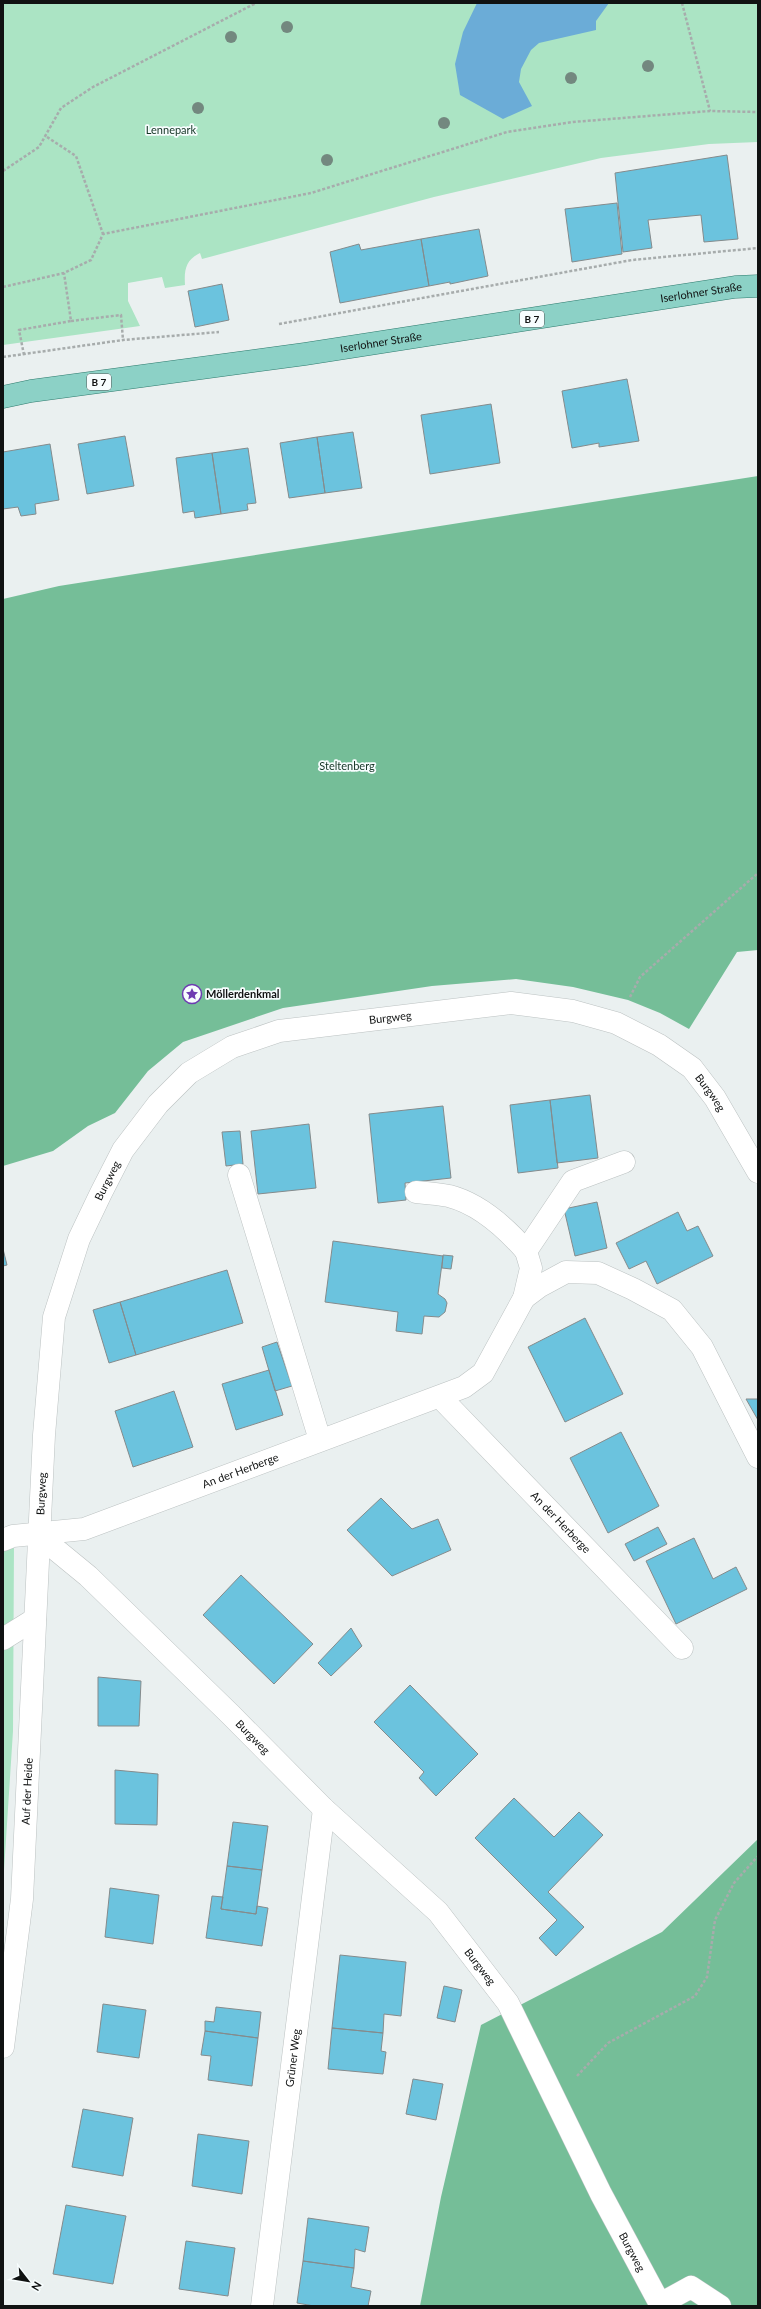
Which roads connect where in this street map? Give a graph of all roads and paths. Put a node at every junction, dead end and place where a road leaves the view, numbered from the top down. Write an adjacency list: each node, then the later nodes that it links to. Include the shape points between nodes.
1 (256, 3): 5 (path, via 93,87 61,108)
2 (682, 3): 3 (path)
3 (710, 111): 4 (path); 7 (path, via 573,122 506,132 311,193)
4 (758, 112)
5 (47, 137): 6 (path, via 39,147); 7 (path, via 76,156)
6 (3, 172)
7 (103, 234): 9 (path, via 92,260)
8 (758, 248): 13 (path, via 632,260)
9 (64, 273): 11 (path); 12 (path)
10 (758, 286): 18 (main road, Iserlohner Straße / B 7, via 735,287 305,354)
11 (3, 287)
12 (71, 321): 15 (path, via 120,315); 16 (path, via 19,330)
13 (277, 325)
14 (222, 332): 15 (path)
15 (123, 340): 16 (path)
16 (24, 355): 17 (path)
17 (3, 357)
18 (3, 396)
19 (758, 873): 20 (path, via 640,977)
20 (616, 1023): 22 (street, Burgweg, via 659,1045 692,1068 715,1098); 30 (street, Burgweg, via 573,1011 511,1003 279,1031 232,1047 189,1073 158,1104 122,1150 79,1239 54,1317)
21 (624, 1162): 25 (street, via 573,1181)
22 (758, 1172)
23 (240, 1175): 28 (street)
24 (416, 1192): 25 (street, via 450,1196 484,1212 509,1231)
25 (526, 1251): 26 (street, An der Herberge, via 531,1268)
26 (524, 1298): 27 (street, An der Herberge, via 483,1373 464,1387); 29 (street, via 566,1272 598,1273 672,1310 702,1347)
27 (440, 1397): 28 (street, An der Herberge); 34 (street, An der Herberge)
28 (320, 1440): 30 (street, An der Herberge, via 84,1529)
29 (758, 1457)
30 (38, 1535): 31 (street, An der Herberge, via 13,1536); 32 (street, Auf der Heide); 35 (street, Burgweg, via 88,1576 232,1715)
31 (3, 1540)
32 (35, 1620): 33 (street); 37 (street, Auf der Heide, via 22,1899)
33 (3, 1638)
34 (682, 1648)
35 (324, 1809): 38 (street, Burgweg, via 438,1912 508,2003); 39 (street, Grüner Weg)
36 (758, 1856): 38 (path, via 734,1883 715,1920 707,1977 695,1996 608,2043 571,2083)
37 (3, 2046)
38 (558, 2106): 40 (street, Burgweg, via 601,2194 660,2304 691,2287)
39 (262, 2306)
40 (720, 2306)

